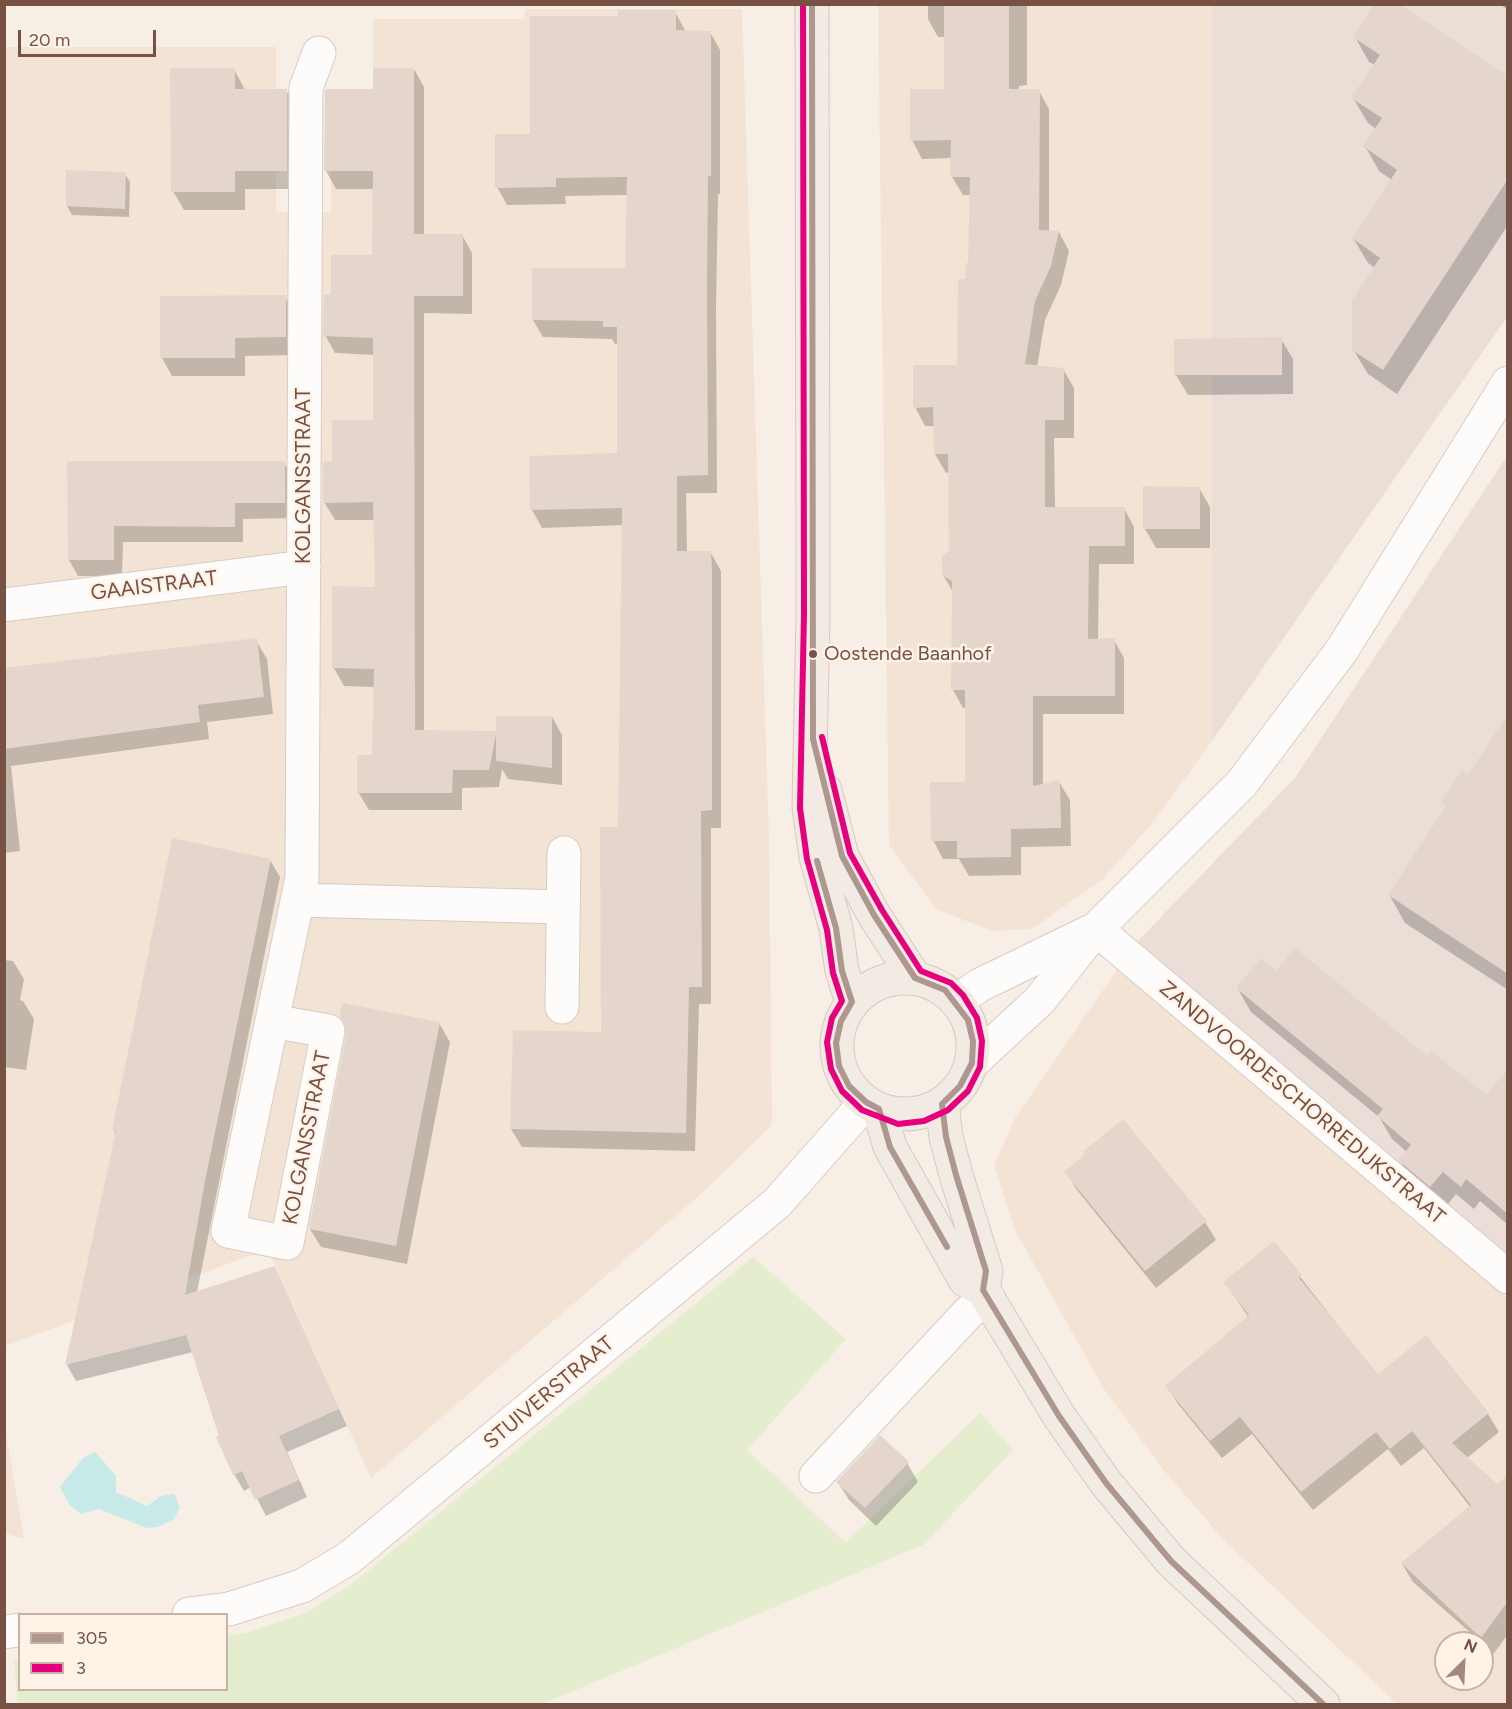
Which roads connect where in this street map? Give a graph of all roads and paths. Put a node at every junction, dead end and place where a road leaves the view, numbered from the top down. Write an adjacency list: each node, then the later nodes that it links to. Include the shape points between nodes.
1 (812, 4): 6 (main road)
2 (319, 53): 4 (street, KOLGANSSTRAAT, via 306,88)
3 (1508, 383): 10 (street, via 1342,650 1249,774)
4 (304, 567): 5 (street, GAAISTRAAT); 8 (street, KOLGANSSTRAAT, via 302,878)
5 (4, 605)
6 (813, 739): 11 (main road, via 842,856); 13 (main road, via 809,807 816,857)
7 (564, 853): 9 (street)
8 (297, 900): 9 (street); 15 (street, KOLGANSSTRAAT)
9 (563, 907): 14 (street)
10 (1096, 928): 12 (street, via 980,985); 16 (street, via 1040,1000); 19 (street, ZANDVOORDESCHORREDIJKSTRAAT)
11 (915, 978): 12 (main road, via 945,990); 13 (main road, via 881,982)
12 (956, 1001): 16 (main road, via 968,1020 973,1041)
13 (852, 1002): 18 (main road, via 841,1021 836,1043 839,1066 849,1086)
14 (561, 1007)
15 (272, 1021): 15 (street, KOLGANSSTRAAT, via 228,1231 287,1243 328,1031)
16 (972, 1063): 17 (main road, via 960,1086)
17 (942, 1104): 18 (main road, via 922,1112 900,1114); 20 (main road, via 956,1175 986,1271)
18 (872, 1106): 20 (main road, via 890,1147 965,1280); 22 (street, STUIVERSTRAAT, via 777,1203 349,1558 302,1586 229,1609)
19 (1508, 1277)
20 (986, 1295): 21 (street); 23 (main road, via 1059,1416 1106,1483 1172,1561)
21 (816, 1476)
22 (197, 1613)
23 (1323, 1704)

